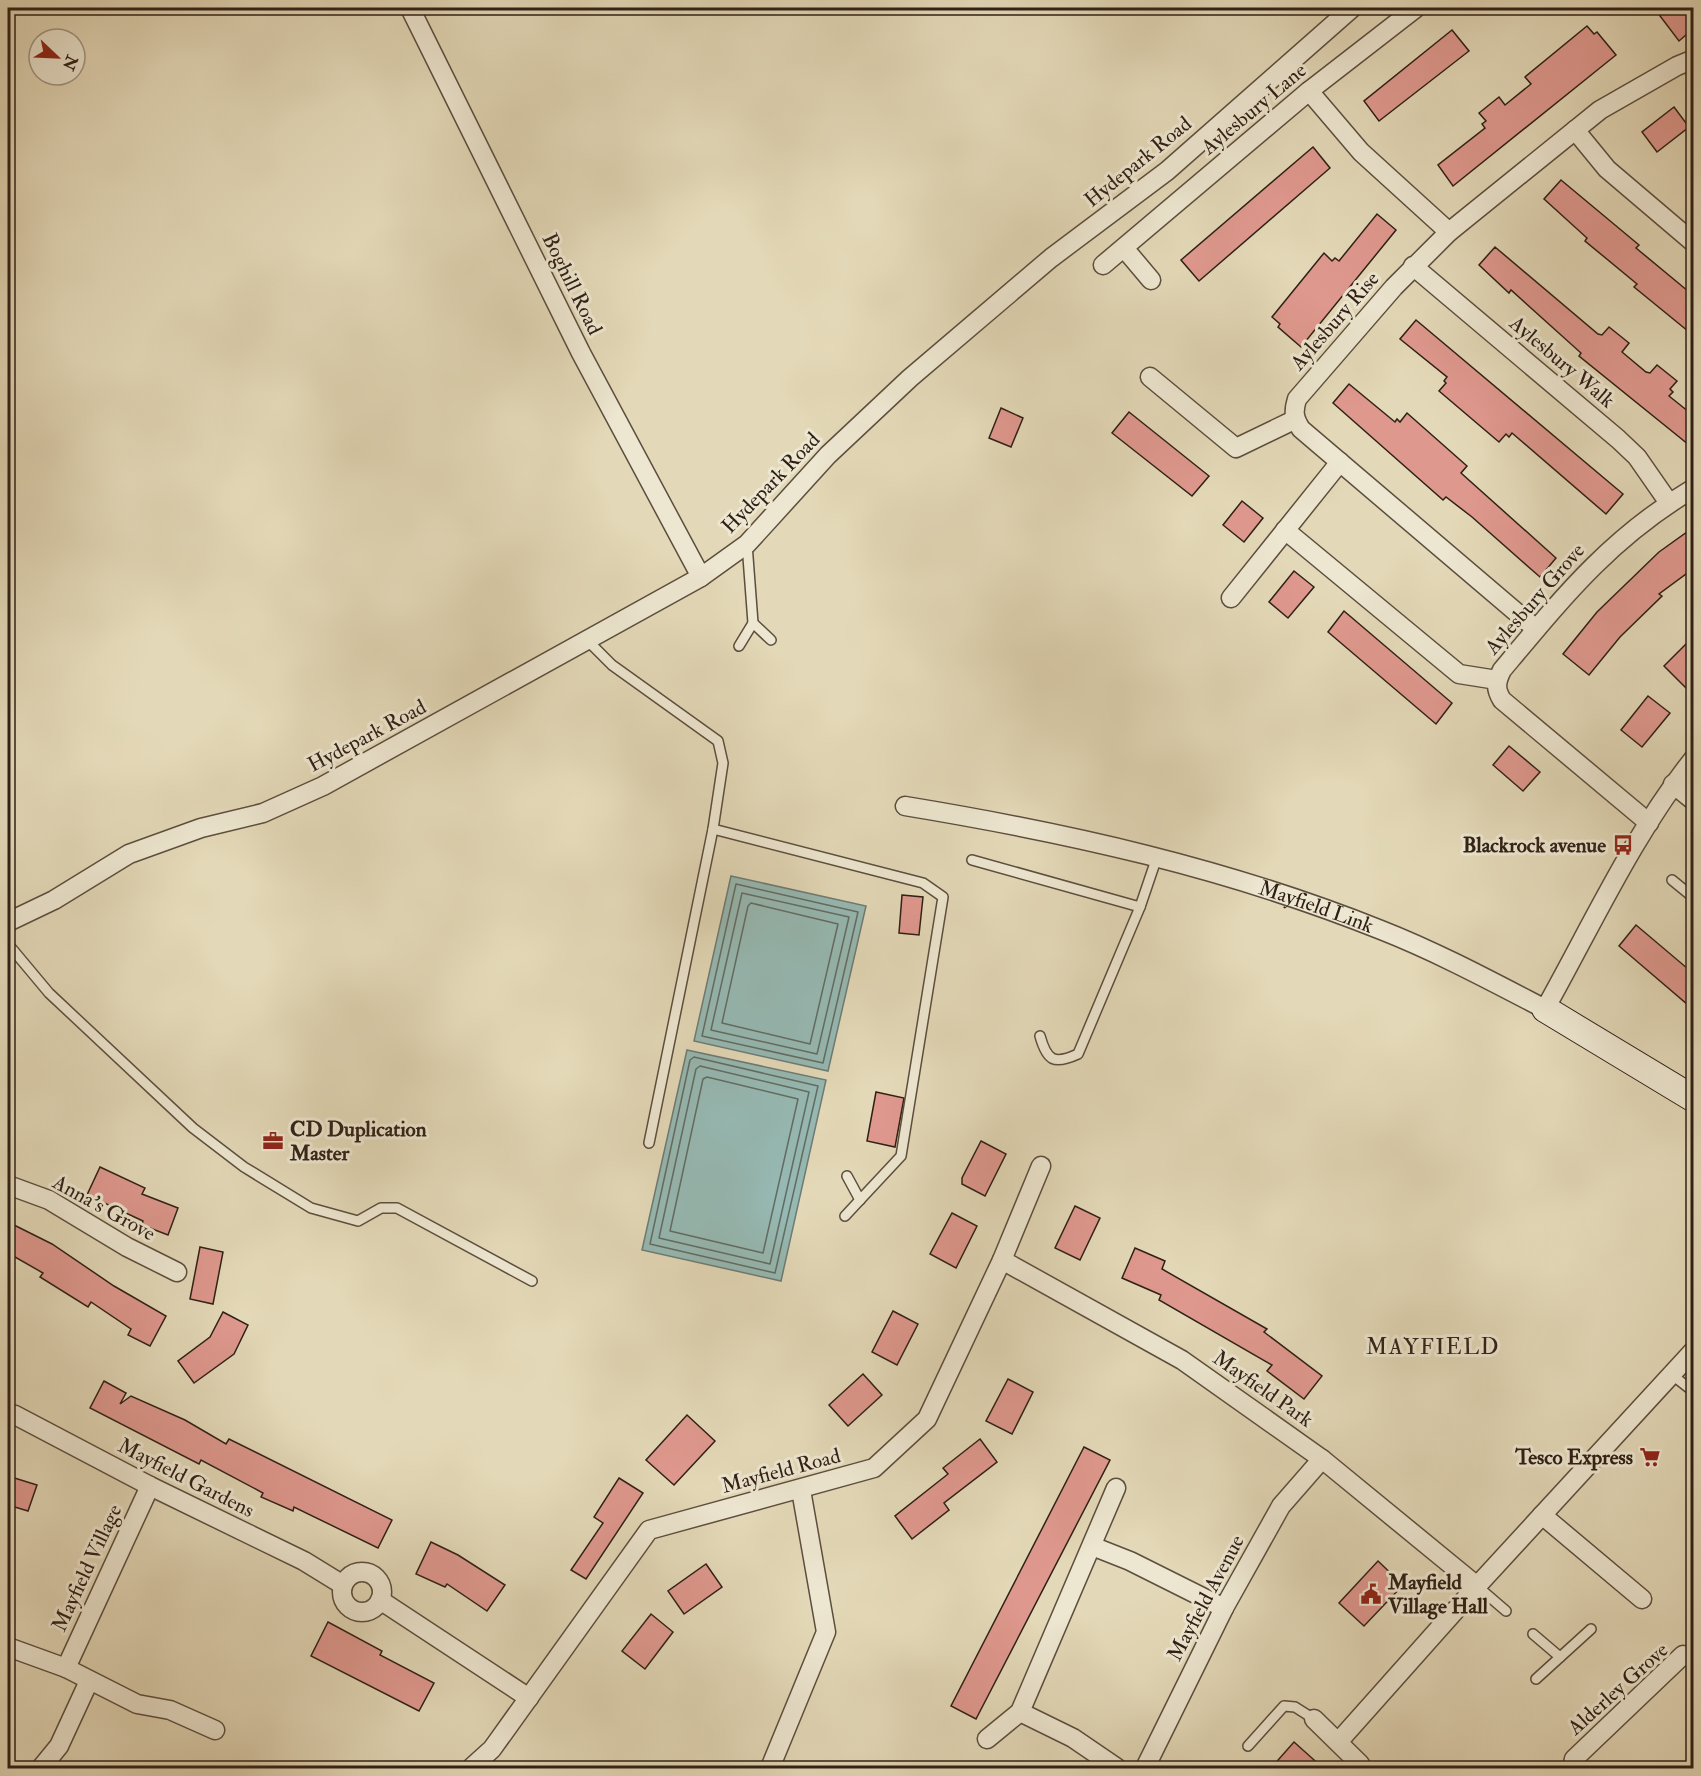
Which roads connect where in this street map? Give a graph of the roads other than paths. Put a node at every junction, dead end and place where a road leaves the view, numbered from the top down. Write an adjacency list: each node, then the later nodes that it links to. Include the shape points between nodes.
1 (410, 8): 20 (street, Boghill Road, via 581,352)
2 (1352, 8): 19 (street, Hydepark Road, via 1167,171 1051,258 910,378 828,455)
3 (1416, 8): 5 (street, Aylesbury Lane)
4 (1685, 62): 6 (street, Aylesbury Rise, via 1600,110)
5 (1309, 90): 7 (street, via 1361,152); 9 (street, Aylesbury Lane)
6 (1575, 130): 7 (street, Aylesbury Rise); 8 (street, via 1607,169)
7 (1449, 232): 11 (street, Aylesbury Rise)
8 (1694, 243)
9 (1125, 248): 10 (street, Aylesbury Lane); 12 (street)
10 (1103, 265)
11 (1413, 266): 14 (street, Aylesbury Rise, via 1297,399); 17 (street, Aylesbury Walk, via 1618,439 1637,457)
12 (1151, 280)
13 (1150, 377): 14 (street, via 1175,386 1236,448)
14 (1294, 420): 15 (street)
15 (1340, 462): 18 (street); 23 (street)
16 (1694, 488): 17 (street, Aylesbury Grove)
17 (1669, 503): 23 (street, Aylesbury Grove, via 1614,544)
18 (1285, 530): 21 (street); 27 (street, via 1459,674)
19 (747, 544): 20 (street, Hydepark Road); 22 (lane)
20 (701, 577): 24 (street, Hydepark Road)
21 (1231, 598)
22 (753, 623): 25 (lane); 26 (lane)
23 (1536, 629): 27 (street, Aylesbury Grove)
24 (587, 640): 33 (lane, via 612,665 718,741 723,763); 39 (street, Hydepark Road, via 323,786 263,813 201,828 129,854 54,900)
25 (771, 640)
26 (739, 646)
27 (1497, 680): 32 (street, Aylesbury Grove, via 1502,700)
28 (1694, 758): 29 (street)
29 (1673, 784): 30 (street); 32 (street)
30 (1694, 801)
31 (905, 806): 34 (street, Mayfield Link, via 1089,839)
32 (1649, 823): 41 (street)
33 (713, 829): 44 (lane); 48 (lane, via 923,883 943,897 901,1156)
34 (1157, 857): 38 (lane); 41 (street, Mayfield Link, via 1286,894 1384,931)
35 (972, 860): 38 (lane)
36 (1672, 880): 37 (lane)
37 (1694, 898)
38 (1140, 907): 42 (lane, via 1078,1054 1060,1061 1051,1059 1044,1052)
39 (8, 922)
40 (8, 944): 52 (lane, via 49,993 193,1128 244,1167 311,1208 357,1221 381,1208 397,1208)
41 (1545, 1009): 43 (street, Mayfield Link)
42 (1040, 1036)
43 (1694, 1099)
44 (649, 1143)
45 (1041, 1166): 50 (street, Mayfield Road)
46 (847, 1176): 48 (lane)
47 (8, 1185): 51 (street, Anna's Grove, via 49,1200)
48 (860, 1200): 49 (lane)
49 (845, 1216)
50 (1002, 1260): 57 (street, Mayfield Park, via 1182,1360); 60 (street, Mayfield Road, via 927,1419 874,1468)
51 (177, 1272)
52 (532, 1281)
53 (1694, 1350): 54 (street)
54 (1671, 1374): 55 (lane); 61 (street)
55 (1694, 1392)
56 (8, 1414): 58 (street, Mayfield Gardens)
57 (1322, 1459): 64 (street, Mayfield Park); 67 (street, Mayfield Avenue, via 1281,1506)
58 (150, 1486): 63 (street, Mayfield Gardens, via 304,1561); 74 (street, Mayfield Village)
59 (1116, 1488): 62 (street)
60 (801, 1490): 77 (street, Mayfield Road, via 649,1530); 88 (street, via 826,1632)
61 (1542, 1515): 64 (street); 65 (street)
62 (1092, 1546): 67 (street); 78 (street)
63 (343, 1585): 66 (street, via 343,1598 357,1612 371,1610); 66 (street, via 352,1575 370,1574 382,1588)
64 (1477, 1586): 68 (lane); 82 (street)
65 (1642, 1599)
66 (380, 1600): 77 (street)
67 (1224, 1608): 90 (street, Mayfield Avenue)
68 (1506, 1611)
69 (1591, 1629): 72 (lane)
70 (1533, 1634): 72 (lane)
71 (8, 1647): 74 (street)
72 (1560, 1657): 75 (lane)
73 (1694, 1659): 84 (street, Alderley Grove, via 1683,1655)
74 (66, 1668): 76 (street)
75 (1536, 1679)
76 (89, 1681): 80 (street, via 137,1704 170,1710); 86 (street, via 59,1746)
77 (529, 1698): 87 (street, Mayfield Road, via 492,1749)
78 (1020, 1712): 81 (street); 89 (street, via 1072,1738)
79 (1314, 1719): 82 (street); 83 (lane, via 1294,1707 1284,1706)
80 (215, 1730)
81 (987, 1739)
82 (1340, 1741): 85 (street)
83 (1248, 1746)
84 (1573, 1764)
85 (1360, 1766)
86 (41, 1768)
87 (471, 1768)
88 (770, 1768)
89 (1117, 1768)
90 (1145, 1768)

